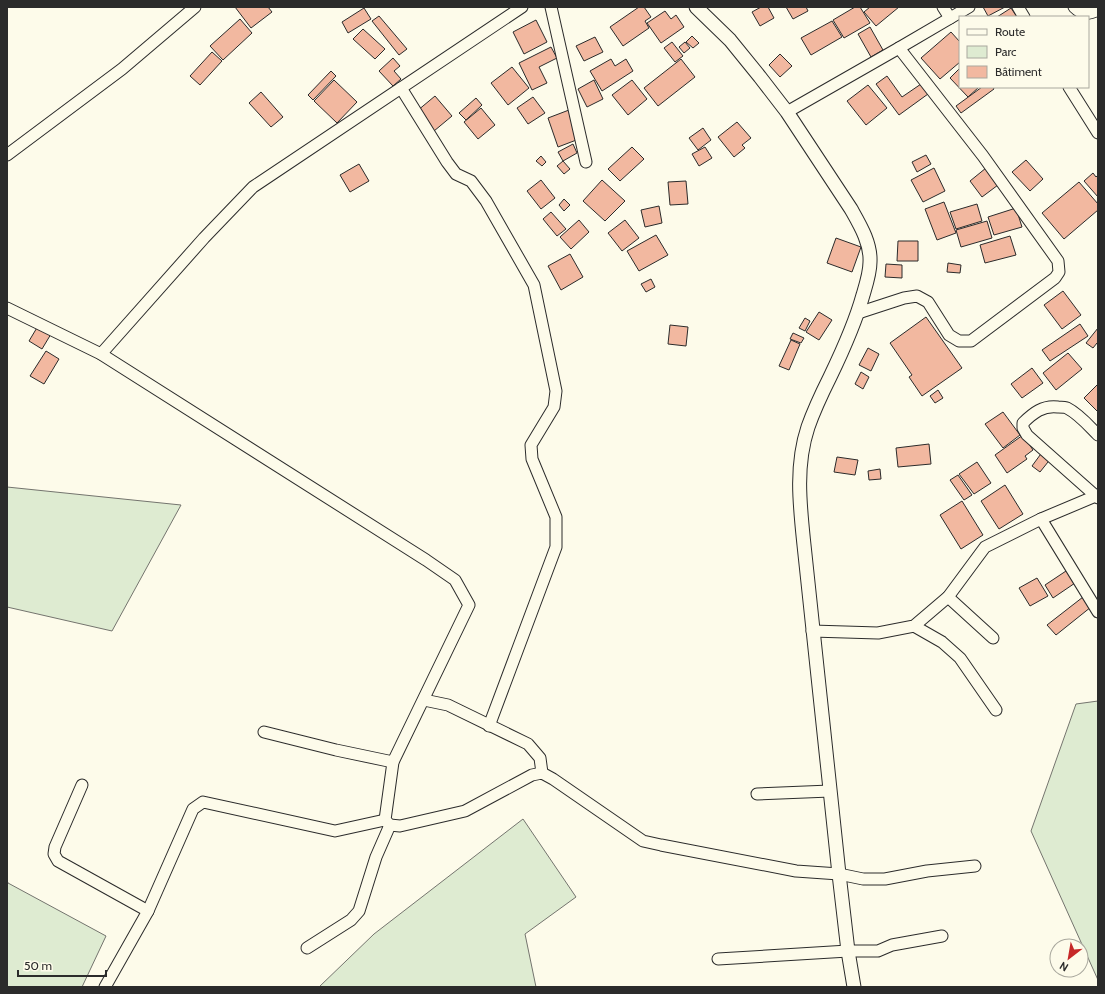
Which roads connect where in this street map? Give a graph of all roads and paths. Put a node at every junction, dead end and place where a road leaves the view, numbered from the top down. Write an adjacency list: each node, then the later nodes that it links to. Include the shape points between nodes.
1 (195, 7): 17 (street, via 122,69)
2 (522, 7): 13 (street)
3 (551, 7): 18 (street)
4 (696, 7): 15 (street, via 730,40)
5 (943, 7): 11 (street)
6 (969, 7): 11 (street)
7 (1018, 7): 10 (street)
8 (1074, 7): 9 (street, via 1085,14)
9 (1098, 10)
10 (1023, 16)
11 (950, 18): 12 (street)
12 (899, 48): 15 (street); 20 (street, via 984,156 1058,261 1059,272 1055,278 971,341 959,341 949,335 928,302 917,296)
13 (401, 88): 21 (street, via 253,188 204,238); 32 (street, via 456,174 471,181 486,201 534,285 556,391 554,407 531,445 532,459 556,517 556,547)
14 (1070, 88): 16 (street)
15 (786, 112): 20 (street, via 861,225 868,245 870,262)
16 (1098, 133)
17 (7, 155)
18 (586, 162)
19 (7, 309): 21 (street)
20 (858, 313): 28 (street, via 808,427 802,454 800,503)
21 (101, 354): 30 (street, via 455,580 469,605)
22 (1098, 435): 23 (street, via 1078,416 1066,408 1055,406 1044,407 1023,423 1027,435)
23 (1098, 496): 24 (street)
24 (1041, 519): 25 (street, via 985,547); 26 (street)
25 (948, 597): 27 (street); 29 (street)
26 (1098, 612)
27 (914, 626): 28 (street, via 878,633); 31 (street, via 942,642 960,658)
28 (812, 631): 37 (street)
29 (992, 638)
30 (424, 700): 32 (street, via 448,705); 34 (street)
31 (996, 710)
32 (489, 726): 35 (street, via 528,744 540,758)
33 (264, 732): 34 (street)
34 (393, 762): 39 (street)
35 (542, 773): 39 (street, via 532,775 464,810 400,826); 41 (street, via 643,841 796,871)
36 (82, 785): 42 (street, via 54,847 54,854 58,861)
37 (830, 792): 38 (street); 41 (street)
38 (757, 794)
39 (387, 822): 42 (street, via 335,831 203,802 193,809); 44 (street, via 359,911 350,920)
40 (975, 866): 41 (street, via 885,879 862,879)
41 (838, 874): 45 (street)
42 (148, 911): 47 (street)
43 (942, 936): 45 (street, via 892,945 878,951)
44 (307, 948)
45 (848, 951): 46 (street); 48 (street)
46 (718, 959)
47 (105, 987)
48 (854, 987)

